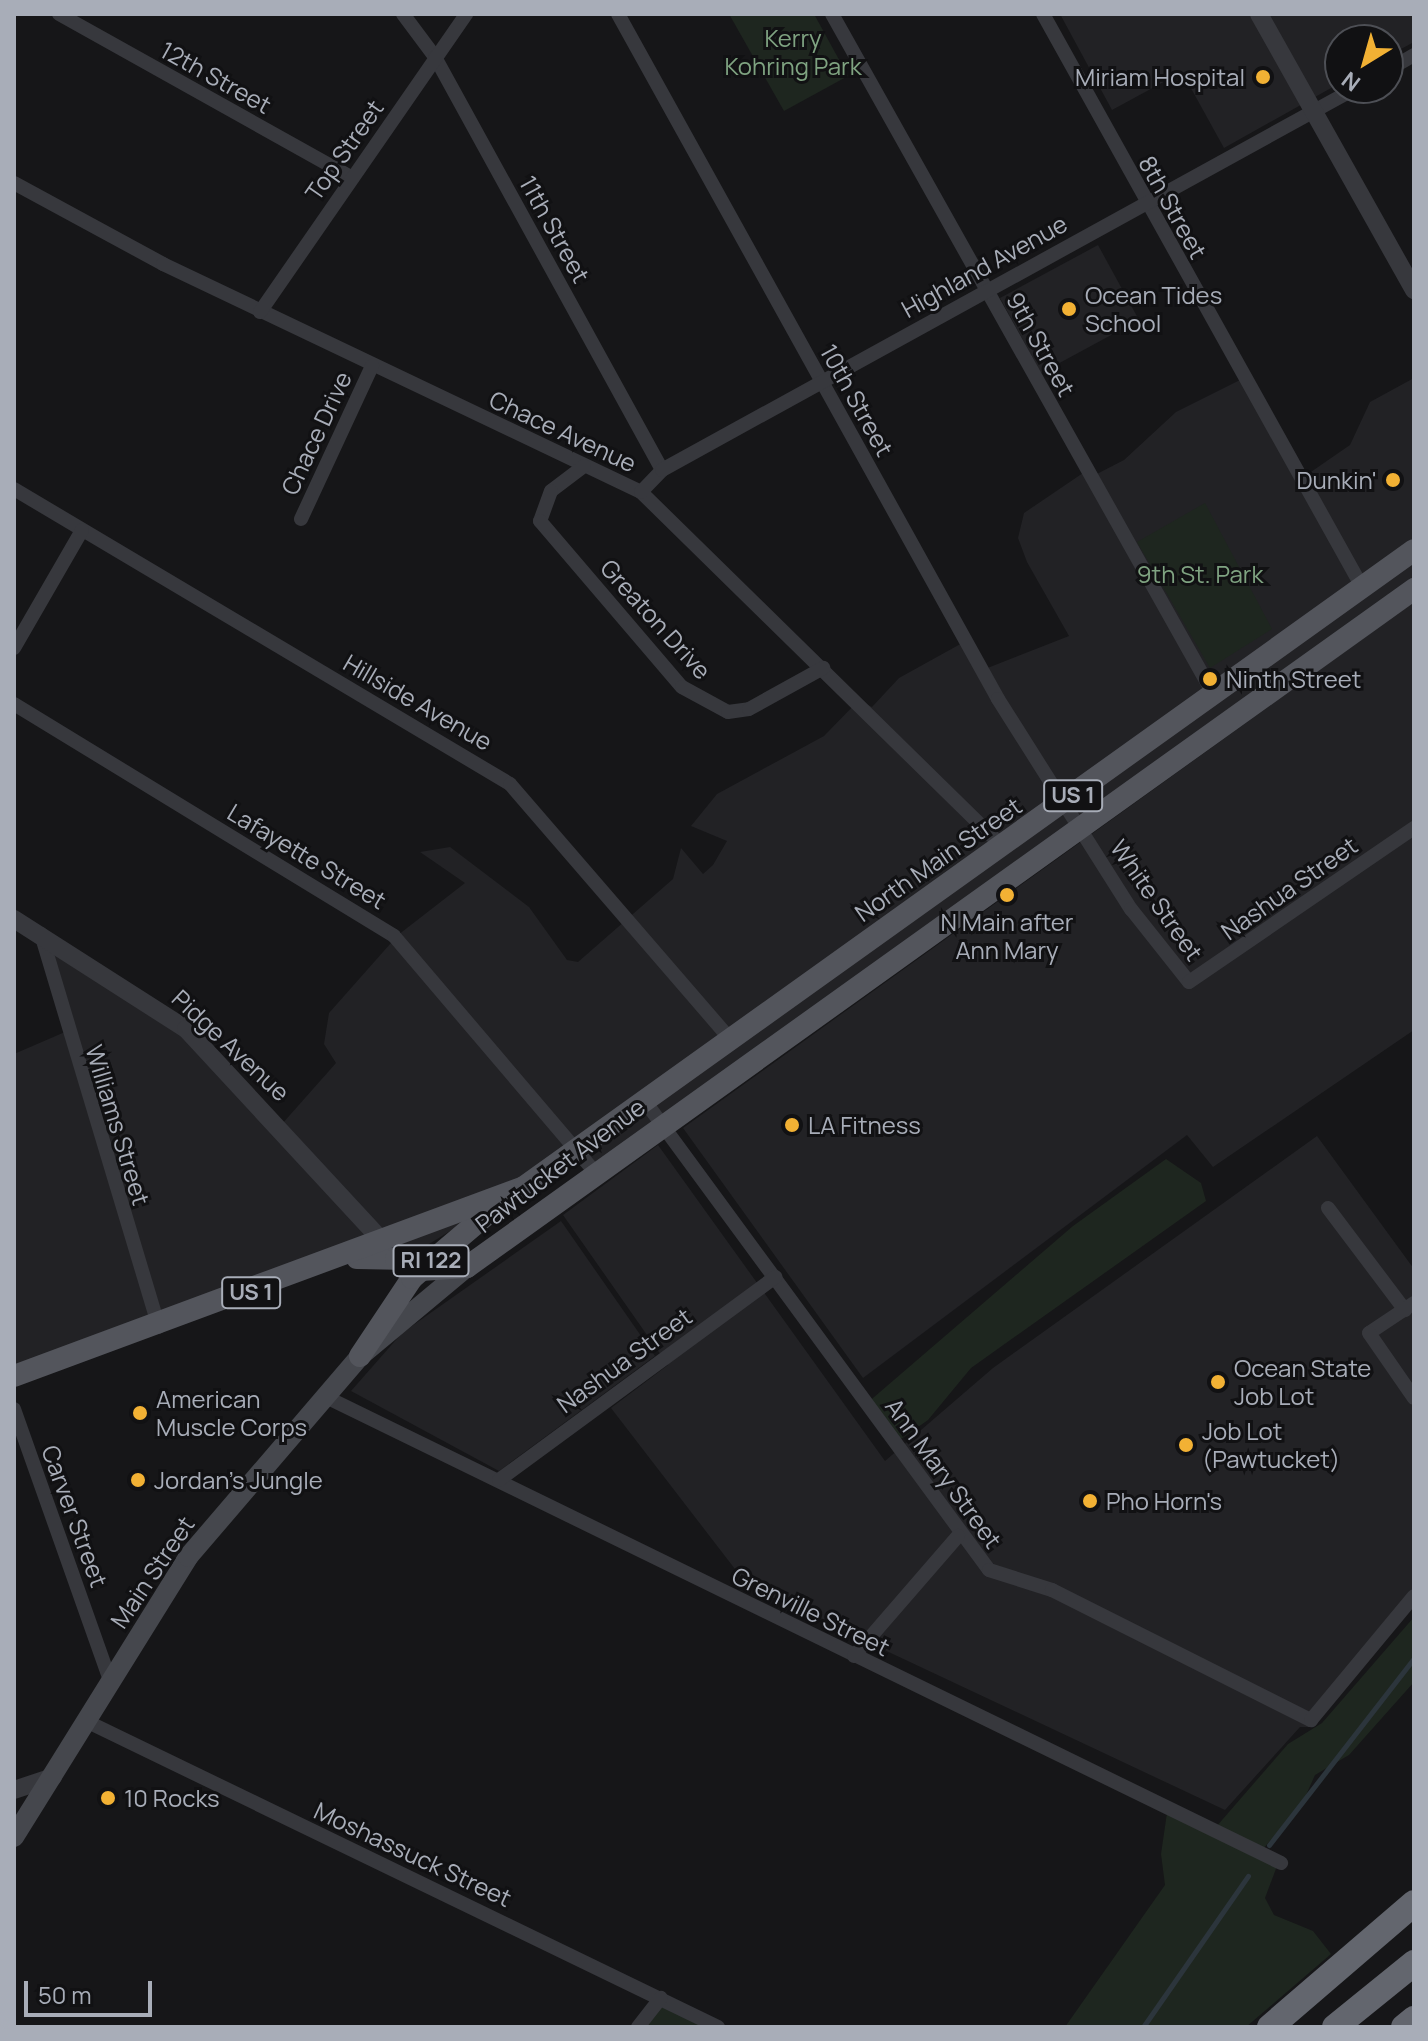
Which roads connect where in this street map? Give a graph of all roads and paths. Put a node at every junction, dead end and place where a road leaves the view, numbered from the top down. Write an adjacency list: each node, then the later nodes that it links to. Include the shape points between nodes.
1 (59, 14): 11 (street, 12th Street)
2 (403, 14): 8 (street, 11th Street)
3 (466, 14): 8 (street, Top Street)
4 (618, 14): 18 (street, 10th Street)
5 (832, 14): 14 (street, 9th Street)
6 (1043, 14): 13 (street, 8th Street)
7 (1259, 14): 10 (street)
8 (435, 57): 11 (street, Top Street); 20 (street, 11th Street)
9 (1327, 104): 10 (street, Highland Avenue)
10 (1311, 113): 13 (street, Highland Avenue); 15 (street)
11 (352, 178): 16 (street, Top Street)
12 (14, 183): 16 (street, Chace Avenue)
13 (1146, 203): 14 (street, Highland Avenue); 26 (street, 8th Street)
14 (986, 289): 18 (street, Highland Avenue); 30 (street, 9th Street)
15 (1414, 290)
16 (260, 312): 17 (street, Chace Avenue)
17 (372, 366): 19 (street, Chace Avenue); 23 (street, Chace Drive)
18 (821, 381): 20 (street, Highland Avenue); 32 (street, 10th Street)
19 (584, 466): 22 (street, Chace Avenue); 29 (street, Greaton Drive, via 551,491 540,521 682,687 728,712 749,709)
20 (662, 470): 22 (street, Highland Avenue)
21 (14, 489): 24 (street, Hillside Avenue)
22 (641, 492): 29 (street, Chace Avenue)
23 (301, 519)
24 (82, 530): 28 (street); 39 (street, Hillside Avenue, via 510,784)
25 (1414, 550): 26 (main road, North Main Street / US 1)
26 (1362, 587): 30 (main road, North Main Street / US 1)
27 (1414, 589): 33 (main road, US 1)
28 (14, 648)
29 (823, 668): 35 (street, Chace Avenue)
30 (1214, 695): 32 (main road, North Main Street / US 1)
31 (14, 704): 43 (street, Lafayette Street, via 363,913 413,957)
32 (1064, 803): 33 (street, White Street); 35 (main road, North Main Street / US 1)
33 (1078, 824): 38 (street, White Street); 40 (main road, US 1)
34 (1414, 828): 38 (street, Nashua Street)
35 (1002, 846): 39 (main road, North Main Street / US 1)
36 (14, 919): 37 (street, Pidge Avenue)
37 (41, 934): 47 (street, Pidge Avenue, via 186,1029); 53 (street, Williams Street)
38 (1189, 982)
39 (727, 1040): 40 (main road); 41 (main road, Pawtucket Avenue / US 1)
40 (749, 1059): 42 (main road, Pawtucket Avenue / US 1)
41 (644, 1100): 42 (street, Ann Mary Street); 43 (main road, Pawtucket Avenue / US 1)
42 (663, 1120): 44 (main road, Pawtucket Avenue / US 1); 51 (street, Ann Mary Street)
43 (576, 1149): 44 (street, Lafayette Street); 45 (main road, Pawtucket Avenue / US 1)
44 (594, 1171): 49 (main road, Pawtucket Avenue / US 1)
45 (524, 1187): 47 (main road, Pawtucket Avenue / US 1); 50 (main road, Main Street / RI 122)
46 (1328, 1208): 52 (street)
47 (383, 1242): 48 (main road, Pawtucket Avenue / US 1)
48 (344, 1260): 50 (main road, Pawtucket Avenue / US 1, via 374,1255); 53 (main road, Pawtucket Avenue / US 1)
49 (467, 1267): 50 (main road, Pawtucket Avenue / US 1); 54 (main road, Main Street / RI 122)
50 (421, 1270): 54 (main road, Main Street / RI 122)
51 (775, 1277): 59 (street, Nashua Street); 60 (street, Ann Mary Street)
52 (1409, 1306): 57 (street, via 1369,1333)
53 (159, 1327): 55 (main road, Pawtucket Avenue / US 1)
54 (360, 1356): 56 (main road, Main Street / RI 122)
55 (14, 1376)
56 (324, 1396): 59 (street, Grenville Street); 63 (main road, Main Street / RI 122, via 188,1557)
57 (1414, 1398)
58 (14, 1409): 63 (street, Carver Street)
59 (499, 1480): 62 (street, Grenville Street)
60 (958, 1536): 61 (street, Ann Mary Street, via 1000,1576 1052,1590 1311,1720); 62 (street)
61 (1414, 1596)
62 (854, 1656): 68 (street, Grenville Street)
63 (111, 1683): 64 (main road, Main Street / RI 122)
64 (88, 1722): 65 (main road, Main Street / RI 122); 71 (street, Moshassuck Street)
65 (53, 1777): 66 (street); 67 (main road, Main Street / RI 122)
66 (14, 1790)
67 (14, 1837)
68 (1281, 1863)
69 (1414, 1903): 75 (highway)
70 (1414, 1963): 76 (highway)
71 (661, 1998): 73 (street); 74 (street, Moshassuck Street)
72 (1414, 2019): 77 (highway)
73 (638, 2027)
74 (718, 2027)
75 (1270, 2027)
76 (1335, 2027)
77 (1404, 2027)

